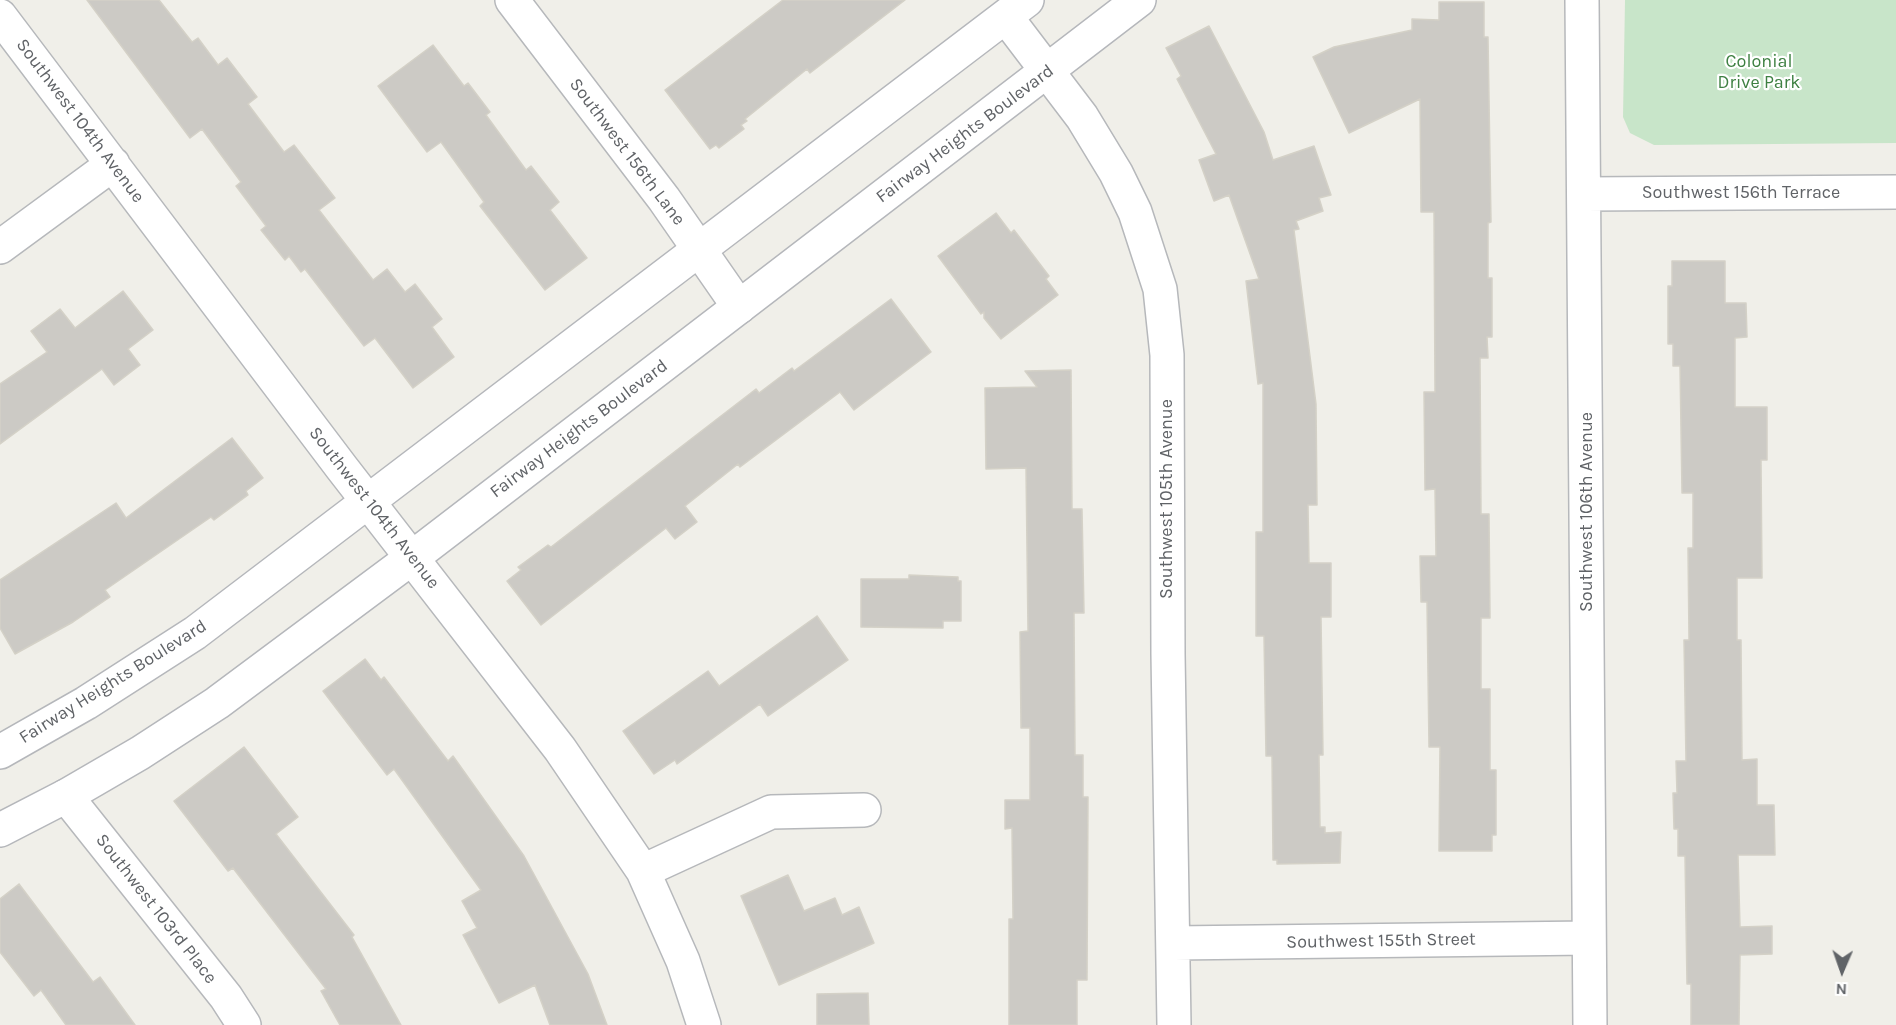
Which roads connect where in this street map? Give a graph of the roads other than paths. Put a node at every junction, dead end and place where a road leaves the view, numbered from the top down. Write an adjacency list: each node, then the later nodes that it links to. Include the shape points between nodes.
1 (512, 0): 11 (street, Southwest 156th Lane)
2 (1139, 0): 6 (street, Fairway Heights Boulevard)
3 (1582, 0): 9 (street, Southwest 106th Avenue)
4 (1017, 8): 6 (street, Southwest 105th Avenue); 11 (street, Fairway Heights Boulevard)
5 (0, 16): 7 (street, Southwest 104th Avenue)
6 (1047, 71): 12 (street, Fairway Heights Boulevard); 21 (street, Southwest 105th Avenue, via 1116,172 1146,240 1164,312)
7 (113, 164): 10 (street); 13 (street, Southwest 104th Avenue)
8 (1896, 192): 9 (street, Southwest 156th Terrace)
9 (1585, 194): 20 (street, Southwest 106th Avenue)
10 (0, 247)
11 (699, 250): 12 (street, Southwest 156th Lane); 13 (street, Fairway Heights Boulevard)
12 (739, 307): 14 (street, Fairway Heights Boulevard)
13 (369, 501): 14 (street, Southwest 104th Avenue); 15 (street, Fairway Heights Boulevard, via 152,662)
14 (412, 557): 16 (street, Fairway Heights Boulevard, via 217,703); 19 (street, Southwest 104th Avenue, via 560,749)
15 (0, 752)
16 (66, 796): 18 (street, Fairway Heights Boulevard); 22 (street, Southwest 103rd Place)
17 (864, 810): 19 (street, via 771,812)
18 (0, 830)
19 (643, 871): 23 (street, Southwest 104th Avenue, via 683,961)
20 (1588, 938): 21 (street, Southwest 155th Street); 25 (street, Southwest 106th Avenue)
21 (1174, 943): 24 (street, Southwest 105th Avenue)
22 (244, 1025)
23 (704, 1025)
24 (1174, 1025)
25 (1590, 1025)

